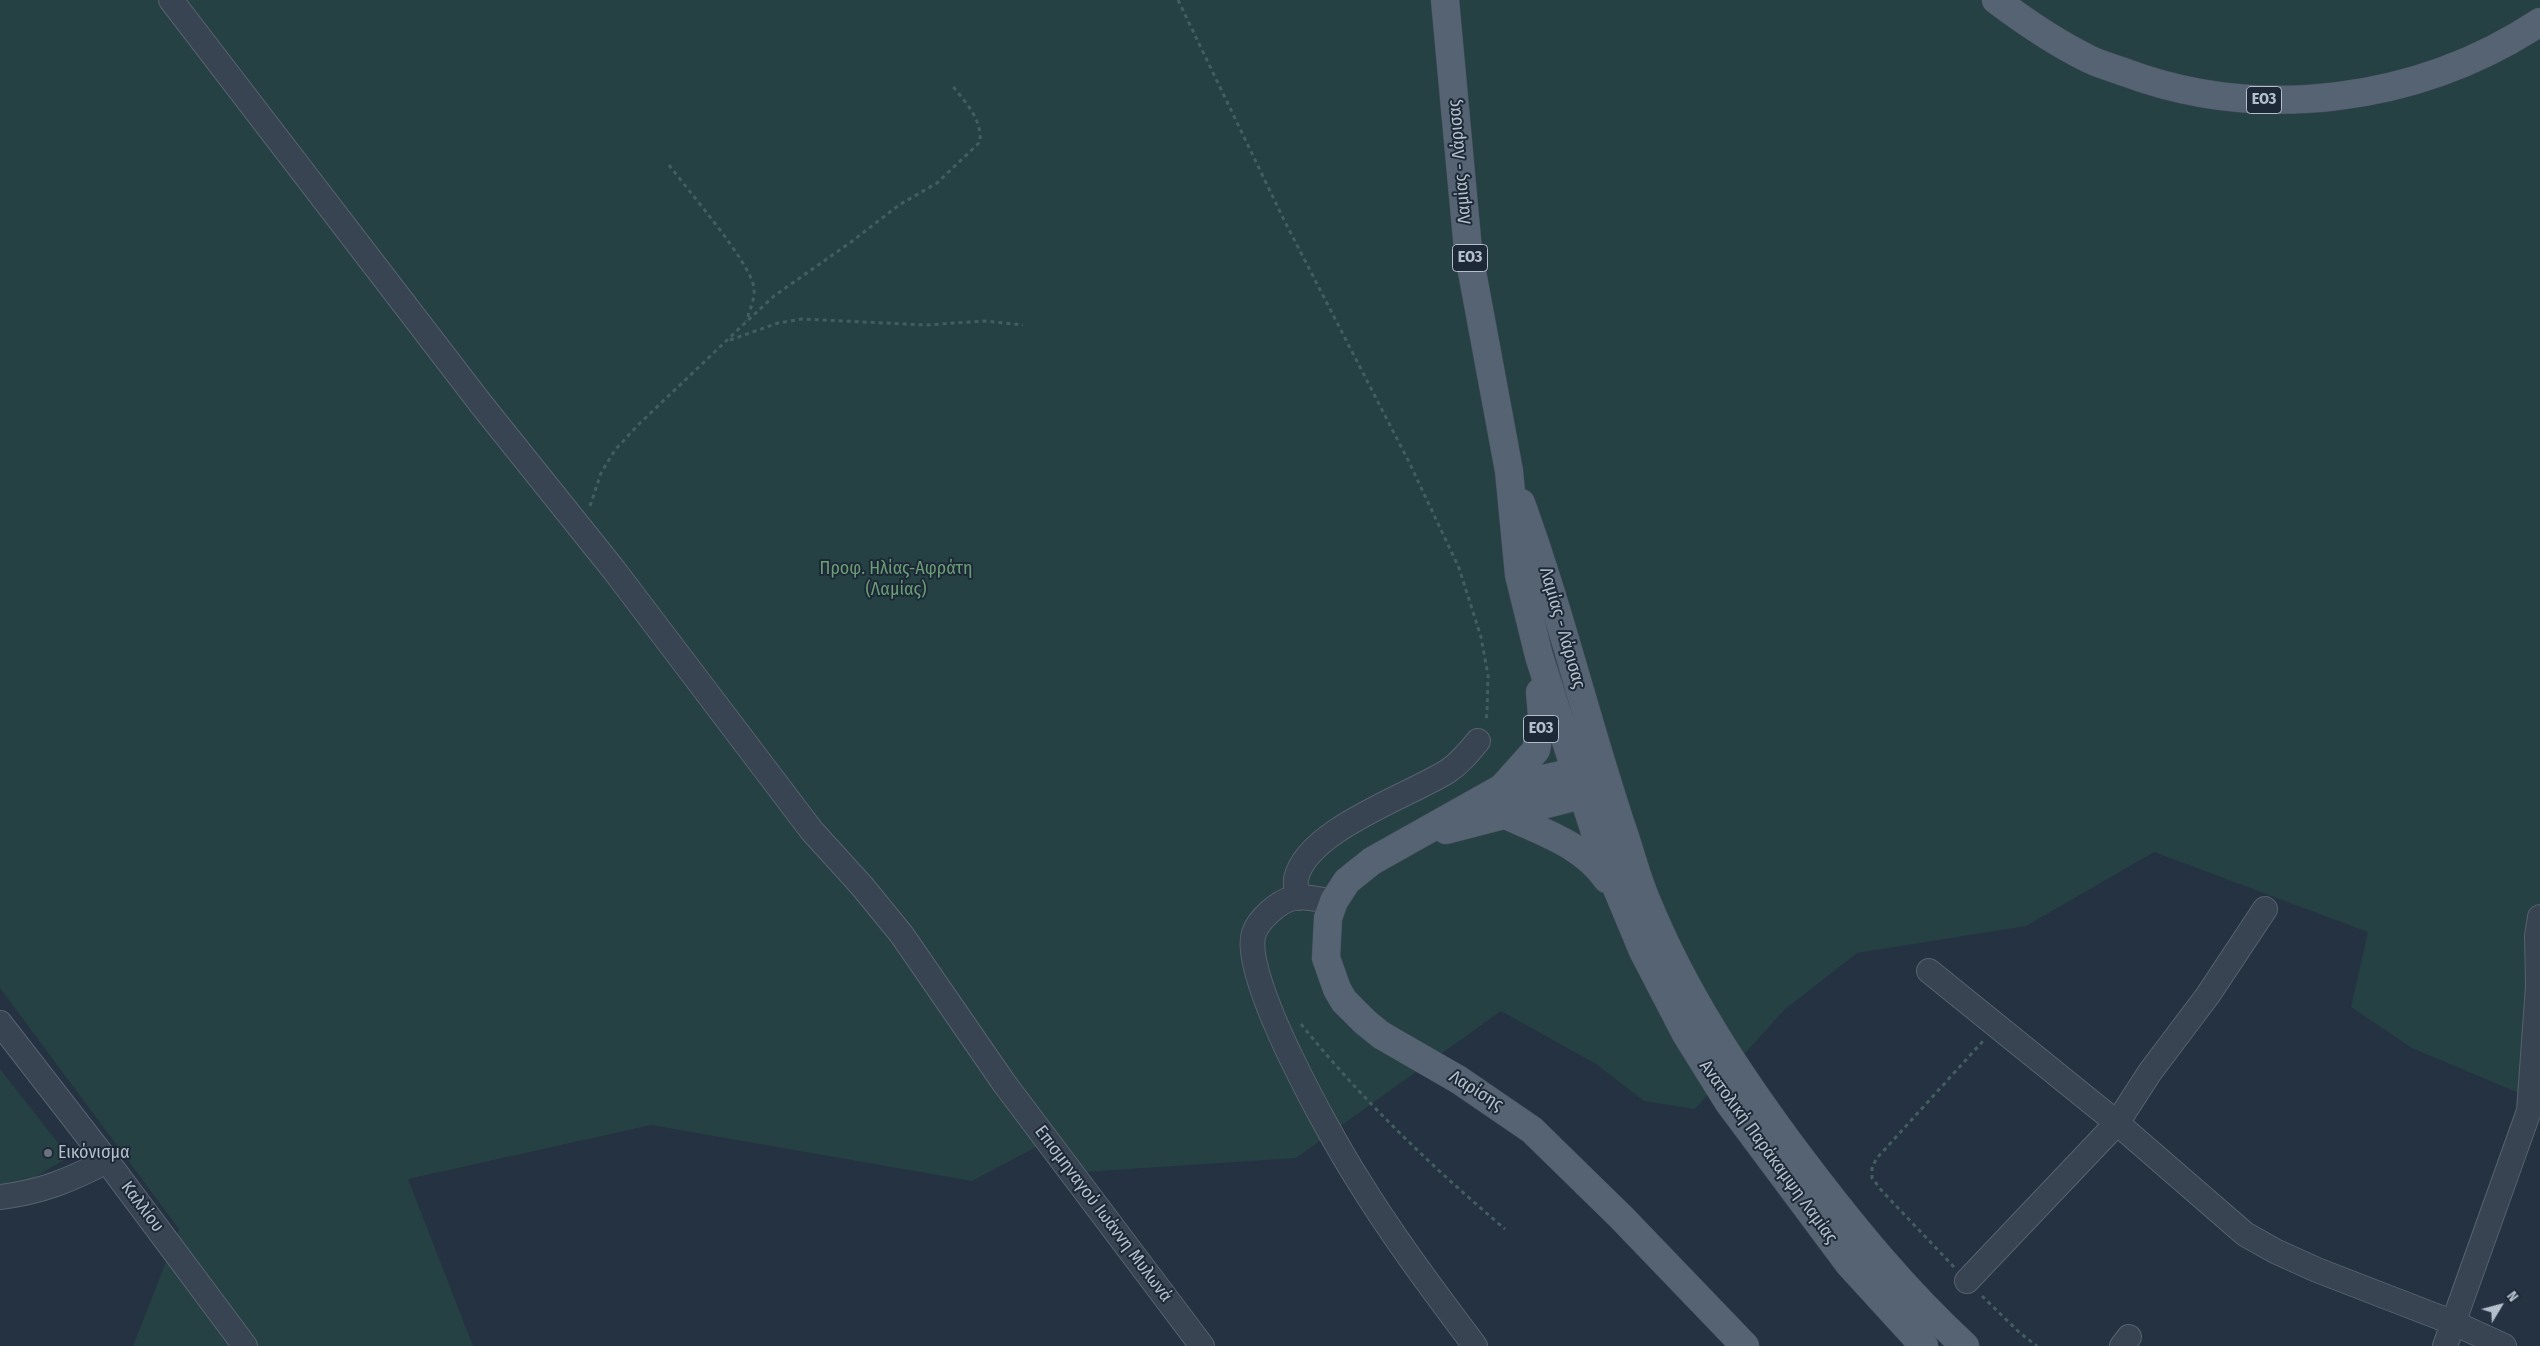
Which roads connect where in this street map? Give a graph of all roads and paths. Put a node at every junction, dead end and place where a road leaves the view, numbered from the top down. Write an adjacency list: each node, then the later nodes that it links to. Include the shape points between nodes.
1 (171, 0): 12 (street, Επισμηναγού Ιωάννη Μυλωνά, via 481,404)
2 (1178, 0): 14 (path, via 1283,218 1409,462 1459,568 1488,675 1487,714)
3 (1444, 0): 11 (main road, Λαμίας - Λάρισας / ΕΟ3, via 1468,250)
4 (1996, 0): 5 (main road, ΕΟ3, via 2086,58 2137,77 2208,95 2271,101 2340,96 2421,79 2482,56)
5 (2540, 22)
6 (952, 84): 8 (path, via 974,114 981,130 980,142 937,183 899,205 774,296)
7 (668, 165): 8 (path, via 749,274 754,298)
8 (746, 323): 10 (path)
9 (1023, 325): 10 (path, via 985,321 926,325 802,319 778,323)
10 (727, 341): 12 (path, via 638,424 615,450 601,473 590,508)
11 (1509, 471): 13 (main road, Λαμίας - Λάρισας / ΕΟ3, via 1519,575); 15 (main road, Λαμίας - Λάρισας / ΕΟ3, via 1545,568)
12 (580, 526): 36 (street, Επισμηναγού Ιωάννη Μυλωνά, via 812,830 902,935 1004,1083)
13 (1538, 656): 16 (main road, Ανατολική Παράκαμψη Λαμίας); 17 (main road, ΕΟ3, via 1542,716 1540,740 1531,757)
14 (1478, 741): 20 (street, via 1449,770 1333,833 1314,849 1301,865 1295,881)
15 (1605, 777): 16 (main road, Λαρίσης / ΕΟ3); 40 (main road, Ανατολική Παράκαμψη Λαμίας, via 1649,905 1690,991 1728,1057 1870,1247)
16 (1579, 783): 17 (main road, Λαρίσης / ΕΟ3); 18 (main road, Λαρίσης / ΕΟ3); 22 (main road, Ανατολική Παράκαμψη Λαμίας)
17 (1502, 788): 19 (main road, Λαρίσης / ΕΟ3)
18 (1506, 815): 19 (main road, Λαρίσης / ΕΟ3); 22 (main road, via 1579,851 1604,876)
19 (1416, 837): 21 (main road, Λαρίσης / ΕΟ3, via 1359,871 1347,881)
20 (1298, 898): 21 (street); 37 (street, via 1291,898 1276,907 1254,933 1254,960 1268,1005 1300,1073 1357,1178)
21 (1334, 901): 38 (main road, Λαρίσης / ΕΟ3, via 1328,918 1326,958 1336,989 1353,1011 1381,1035 1460,1080 1532,1130)
22 (1623, 904): 39 (main road, Ανατολική Παράκαμψη Λαμίας, via 1686,1034 1729,1103 1849,1264)
23 (2265, 909): 29 (street)
24 (2540, 917): 34 (street, via 2529,1111)
25 (1929, 971): 28 (street)
26 (1297, 1018): 32 (path, via 1395,1128)
27 (0, 1023): 30 (street, Καλλίου)
28 (1996, 1026): 29 (street); 33 (path, via 1890,1143 1872,1168 1872,1178 1882,1191)
29 (2117, 1123): 33 (street); 34 (street, via 2216,1212 2261,1244 2317,1270)
30 (107, 1160): 31 (street, via 59,1184); 35 (street, Καλλίου)
31 (0, 1197)
32 (1505, 1229)
33 (1967, 1281): 41 (path)
34 (2454, 1323): 42 (street); 43 (street)
35 (245, 1346)
36 (1202, 1346)
37 (1475, 1346)
38 (1745, 1346)
39 (1924, 1346)
40 (1965, 1346)
41 (2037, 1346)
42 (2445, 1346)
43 (2504, 1346)

